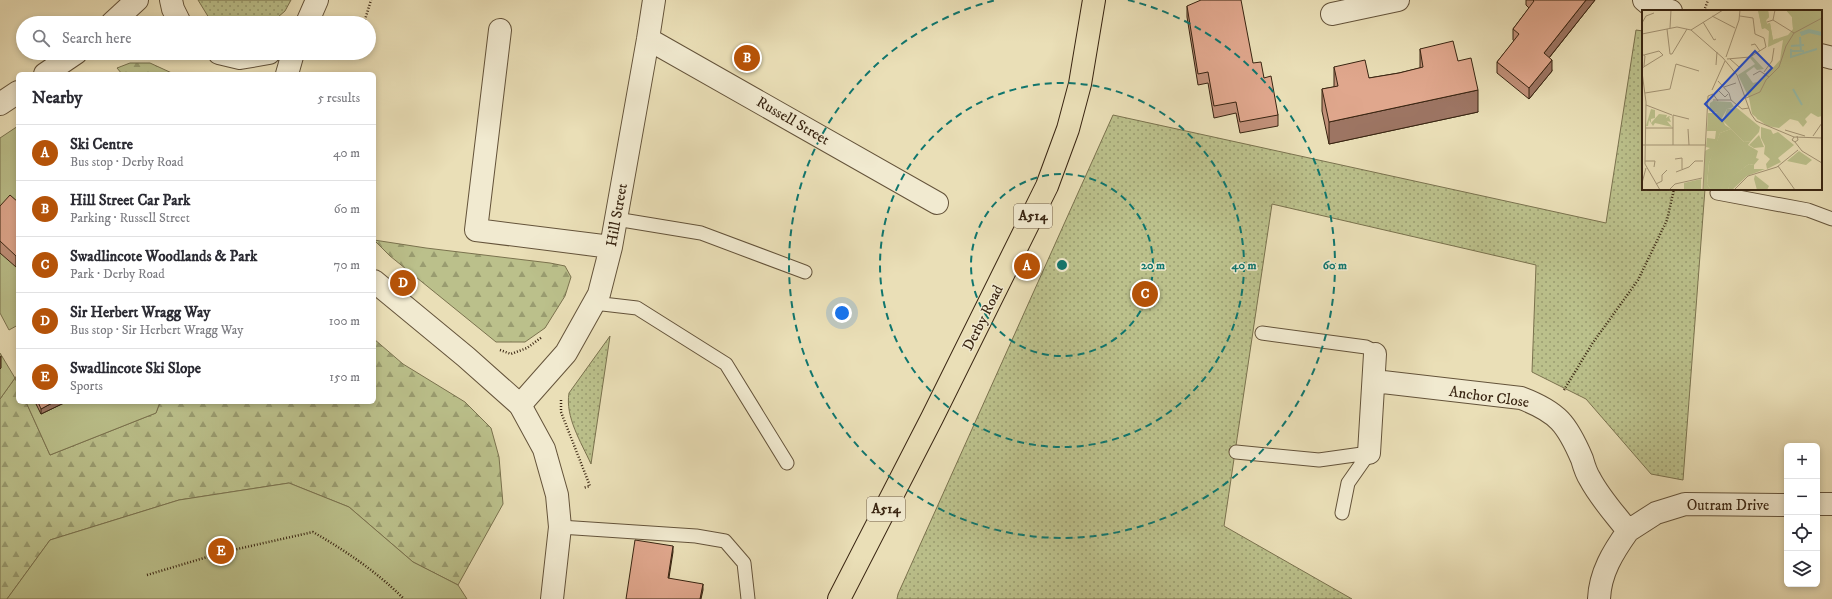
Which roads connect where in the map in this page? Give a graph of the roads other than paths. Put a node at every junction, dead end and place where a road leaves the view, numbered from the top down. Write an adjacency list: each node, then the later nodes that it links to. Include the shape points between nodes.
1 (137, 0): 10 (street)
2 (171, 0): 11 (street)
3 (317, 0): 12 (street)
4 (654, 0): 14 (street, Hill Street)
5 (1094, 0): 48 (main road, Derby Road / A514, via 1080,84 1068,129 1047,186 936,411)
6 (1398, 0): 9 (street)
7 (1644, 0): 8 (street, via 1650,5)
8 (1667, 10)
9 (1332, 14)
10 (120, 16)
11 (176, 16)
12 (310, 16)
13 (500, 30): 29 (street, via 476,230)
14 (648, 39): 26 (street, Russell Street); 27 (street, Hill Street)
15 (1822, 55): 16 (street)
16 (1832, 58)
17 (66, 60): 20 (street)
18 (222, 60): 21 (street)
19 (291, 60): 22 (street)
20 (48, 72)
21 (228, 72)
22 (288, 72)
23 (16, 93): 24 (street)
24 (0, 104)
25 (1717, 193): 28 (lane, via 1808,210)
26 (937, 204)
27 (616, 218): 29 (street, Hill Street); 30 (lane, via 701,233)
28 (1832, 219)
29 (611, 247): 32 (street, Hill Street, via 599,294)
30 (805, 272)
31 (376, 283): 36 (street, via 461,352)
32 (594, 303): 36 (street, Hill Street, via 566,352); 39 (lane, via 637,308 726,364)
33 (1262, 333): 34 (lane, via 1366,347)
34 (1376, 354): 35 (street)
35 (1374, 381): 38 (street); 45 (street, Anchor Close, via 1521,398 1538,404 1562,421 1570,433 1589,478)
36 (520, 405): 44 (street, via 544,449 557,495)
37 (1236, 452): 38 (lane, via 1319,460)
38 (1369, 453): 43 (lane, via 1348,483)
39 (787, 463)
40 (1820, 504): 41 (street)
41 (1832, 504)
42 (1784, 505): 45 (street, Outram Drive, via 1685,504 1656,512)
43 (1342, 513)
44 (560, 527): 46 (street); 47 (lane, via 696,536 725,541 744,563)
45 (1628, 531): 49 (street, via 1604,571)
46 (552, 599)
47 (748, 599)
48 (839, 599)
49 (1599, 599)

